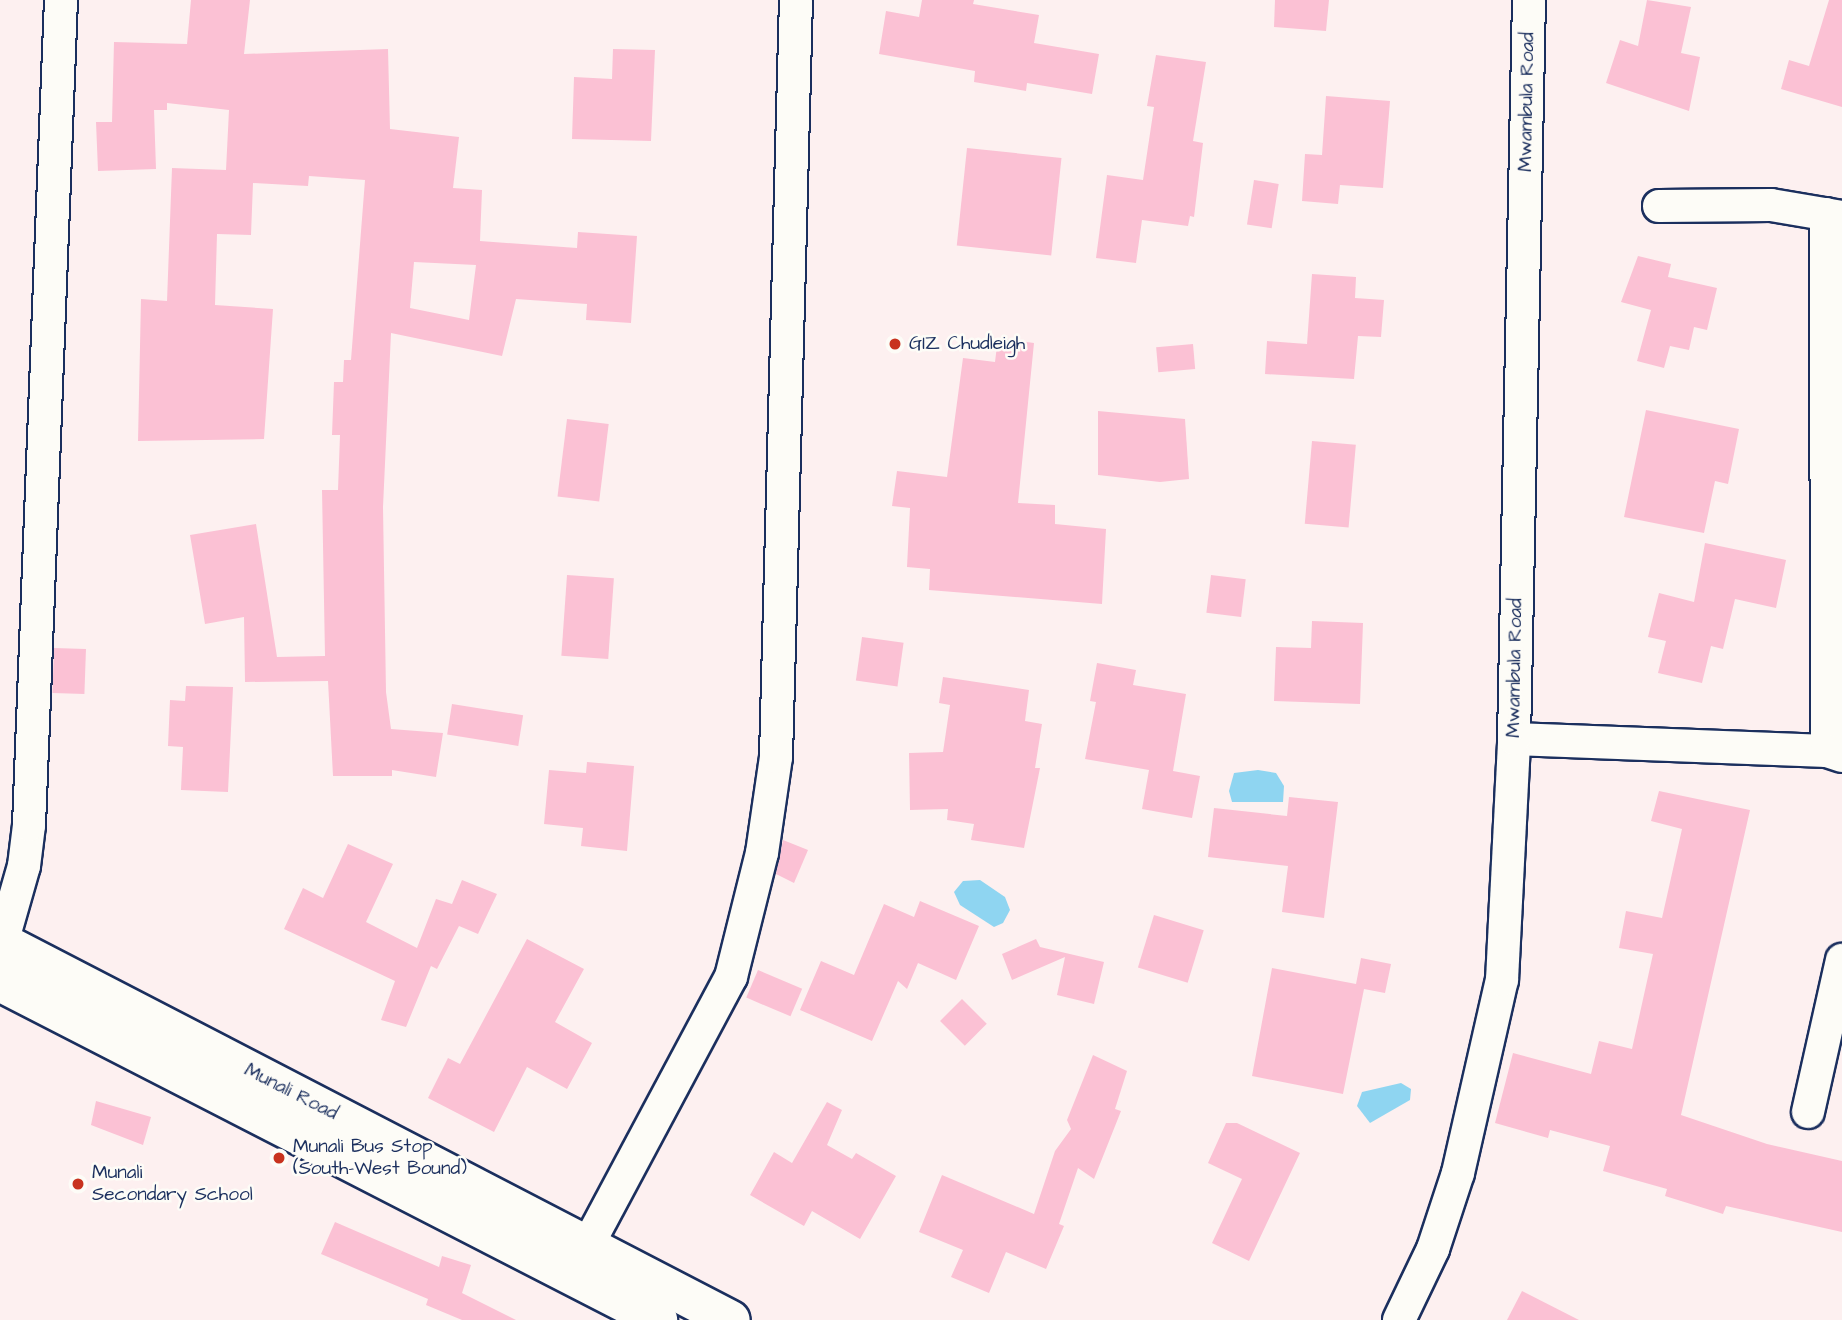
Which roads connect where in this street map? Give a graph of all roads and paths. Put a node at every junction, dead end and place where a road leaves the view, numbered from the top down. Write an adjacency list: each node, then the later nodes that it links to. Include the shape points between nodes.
1 (61, 0): 8 (street, via 29,824 24,866)
2 (796, 0): 12 (street, via 776,757 762,853 731,977)
3 (1529, 0): 6 (street, Mwambula Road)
4 (1659, 206): 5 (street, via 1771,205)
5 (1834, 216): 7 (street)
6 (1514, 738): 7 (street); 15 (street, Mwambula Road, via 1502,980 1458,1173 1433,1249)
7 (1834, 753)
8 (1, 944): 12 (main road, Munali Road)
9 (1842, 960): 11 (street)
10 (0, 982): 12 (main road, Munali Road)
11 (1808, 1112)
12 (580, 1261): 13 (main road, Munali Road); 14 (main road, Munali Road)
13 (658, 1320)
14 (732, 1320)
15 (1399, 1320)

